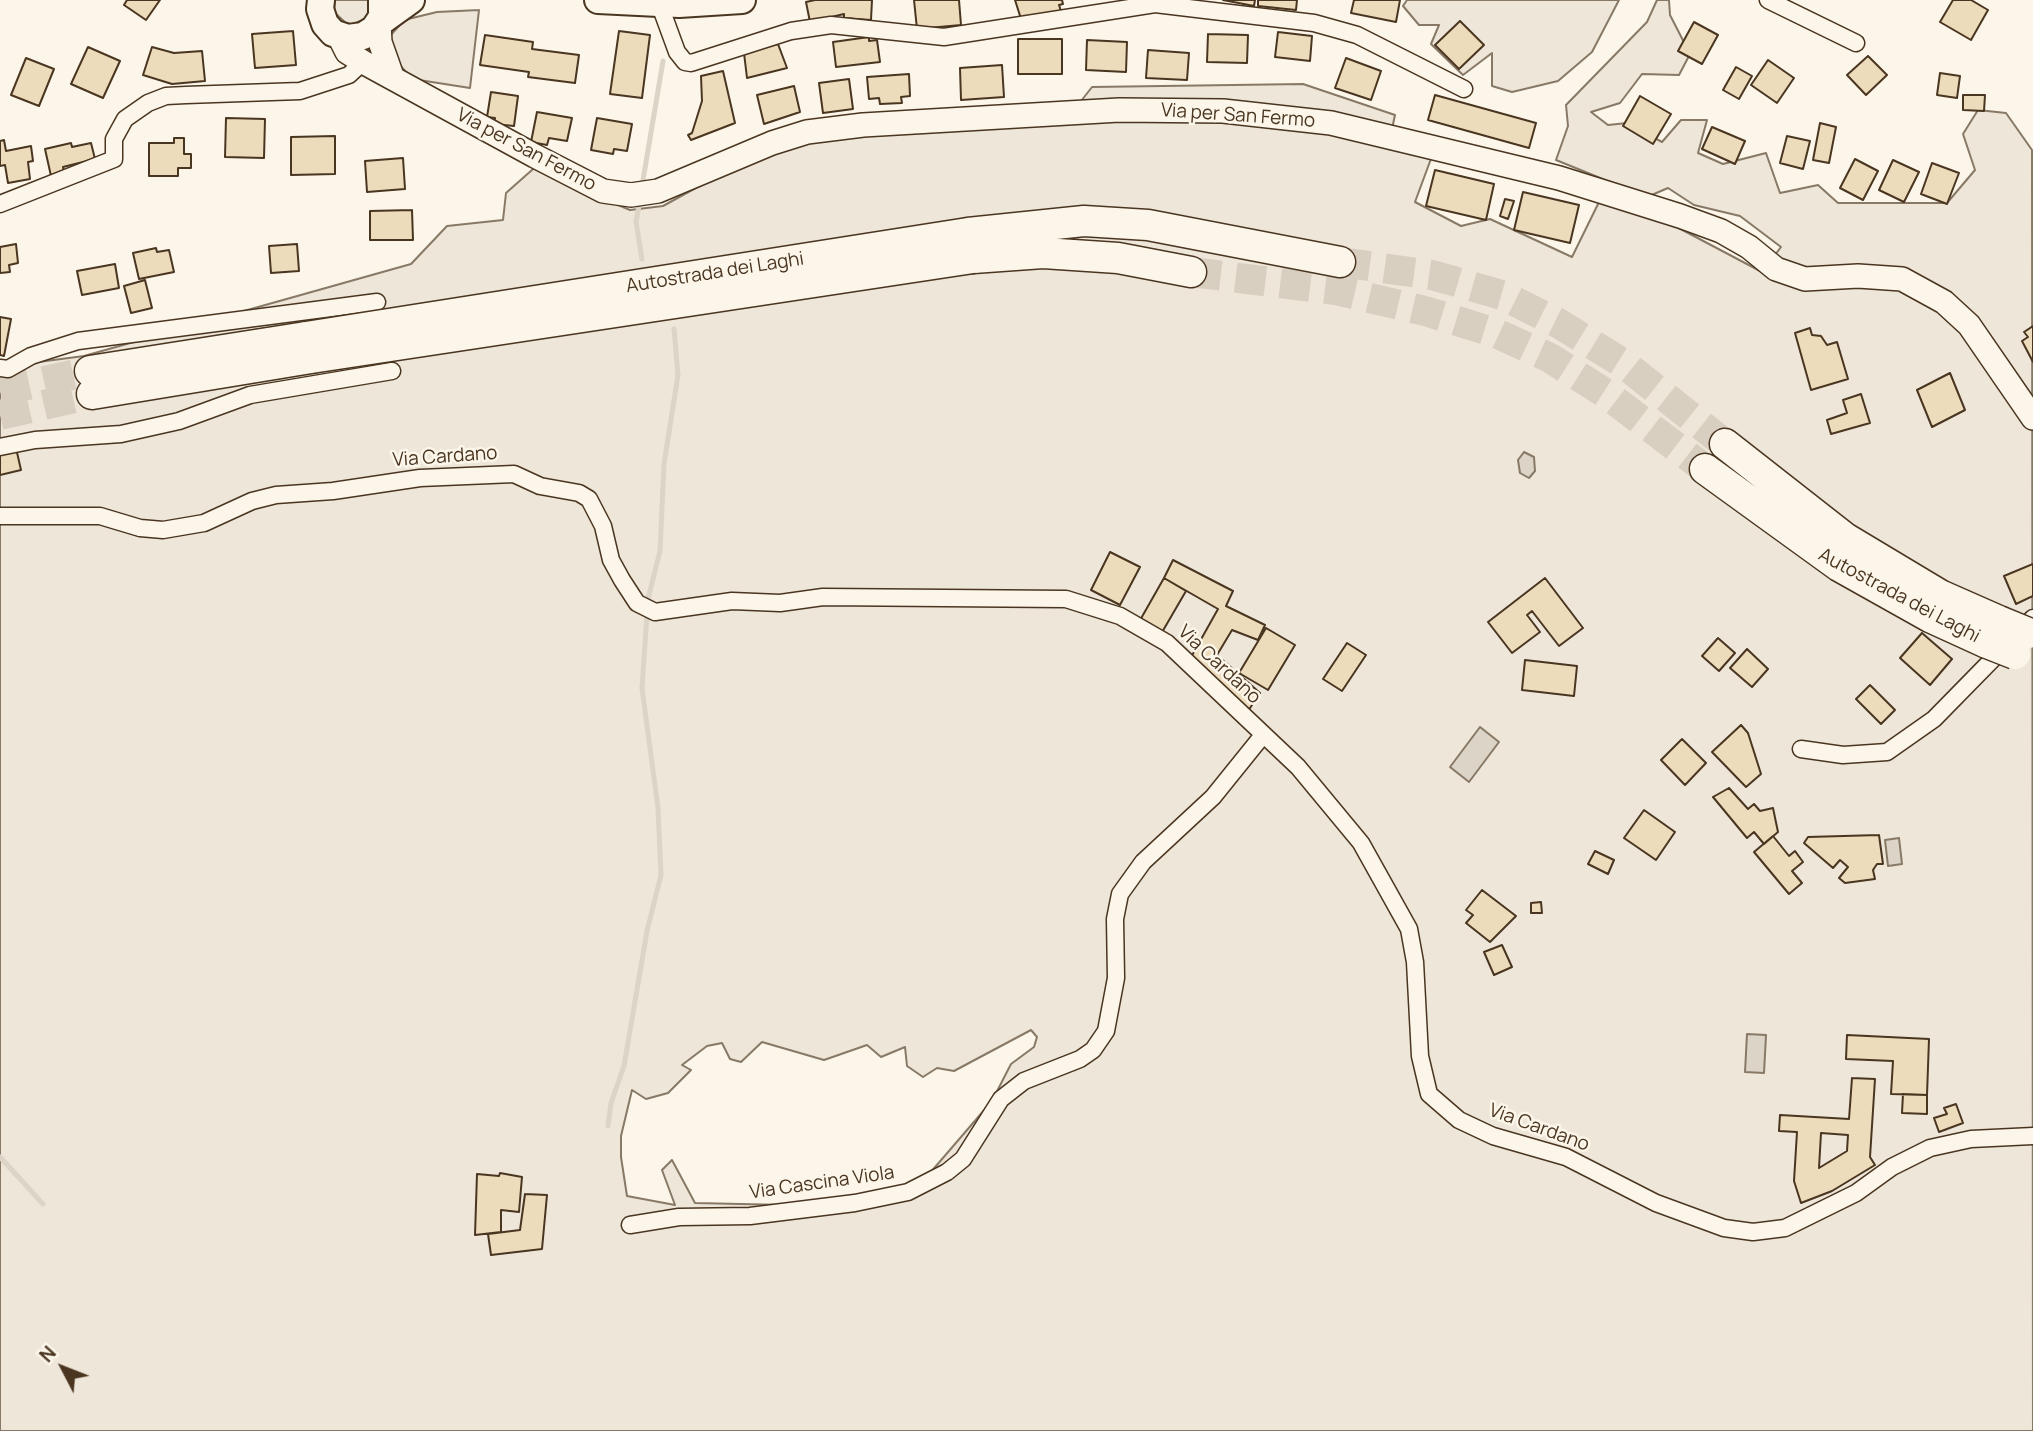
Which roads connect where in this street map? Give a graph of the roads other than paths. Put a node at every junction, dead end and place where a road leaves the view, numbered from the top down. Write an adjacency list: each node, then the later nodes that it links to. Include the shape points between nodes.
1 (302, 0): 8 (main road)
2 (411, 0): 7 (main road)
3 (597, 0): 6 (main road)
4 (742, 0): 6 (main road)
5 (1768, 0): 9 (street)
6 (659, 3): 12 (street, via 680,58 691,63 791,31 831,25 944,37 1155,4 1314,23 1357,35)
7 (381, 12): 8 (main road, via 368,34 358,38); 11 (main road, via 380,42)
8 (327, 18): 10 (main road, Via per San Fermo, via 347,52)
9 (1856, 43)
10 (363, 62): 11 (main road, Via per San Fermo); 13 (street, via 349,75 300,90 186,94 148,103 125,119 114,139 114,159)
11 (392, 76): 21 (main road, Via per San Fermo, via 603,191 631,195 658,191 772,142 863,125 1119,110 1223,111 1331,123 1559,178 1680,216 1721,231 1776,269 1805,279 1902,279 1944,302 1969,325)
12 (1464, 89)
13 (0, 204)
14 (971, 245): 15 (highway, Autostrada dei Laghi, via 1084,221 1149,225); 16 (highway, Autostrada dei Laghi, via 1118,258); 20 (highway, Autostrada dei Laghi, bridge)
15 (1340, 262)
16 (1191, 272)
17 (377, 302): 18 (street, via 78,341 31,356 8,369)
18 (0, 368)
19 (392, 371): 23 (street, via 250,395 179,421 121,435 35,440)
20 (91, 383)
21 (2033, 418)
22 (1724, 444): 26 (highway, Autostrada dei Laghi, via 1846,538)
23 (0, 447)
24 (1705, 469): 26 (highway, Autostrada dei Laghi, via 1839,566 1930,617)
25 (0, 516): 27 (street, Via Cardano, via 100,516 140,528 186,528 276,495 420,478 514,474 589,499 603,526 611,559 638,603 655,612 732,601 780,603 823,597 1066,599 1119,616 1167,643)
26 (2018, 638): 28 (street, via 1934,719 1887,752 1843,755)
27 (1263, 735): 29 (street, Via Cardano, via 1298,766 1361,843 1409,929 1420,1056 1429,1094 1459,1120 1493,1136 1566,1157 1656,1202 1724,1228 1753,1231 1785,1228 1856,1193 1892,1167 1930,1148 1971,1139); 30 (street, Via Cascina Viola, via 1213,797 1143,862 1120,894 1115,919 1116,978 1106,1031 1093,1050 1024,1081 1001,1099 963,1159 947,1172 908,1192 855,1203)
28 (1801, 749)
29 (2033, 1136)
30 (630, 1225)

